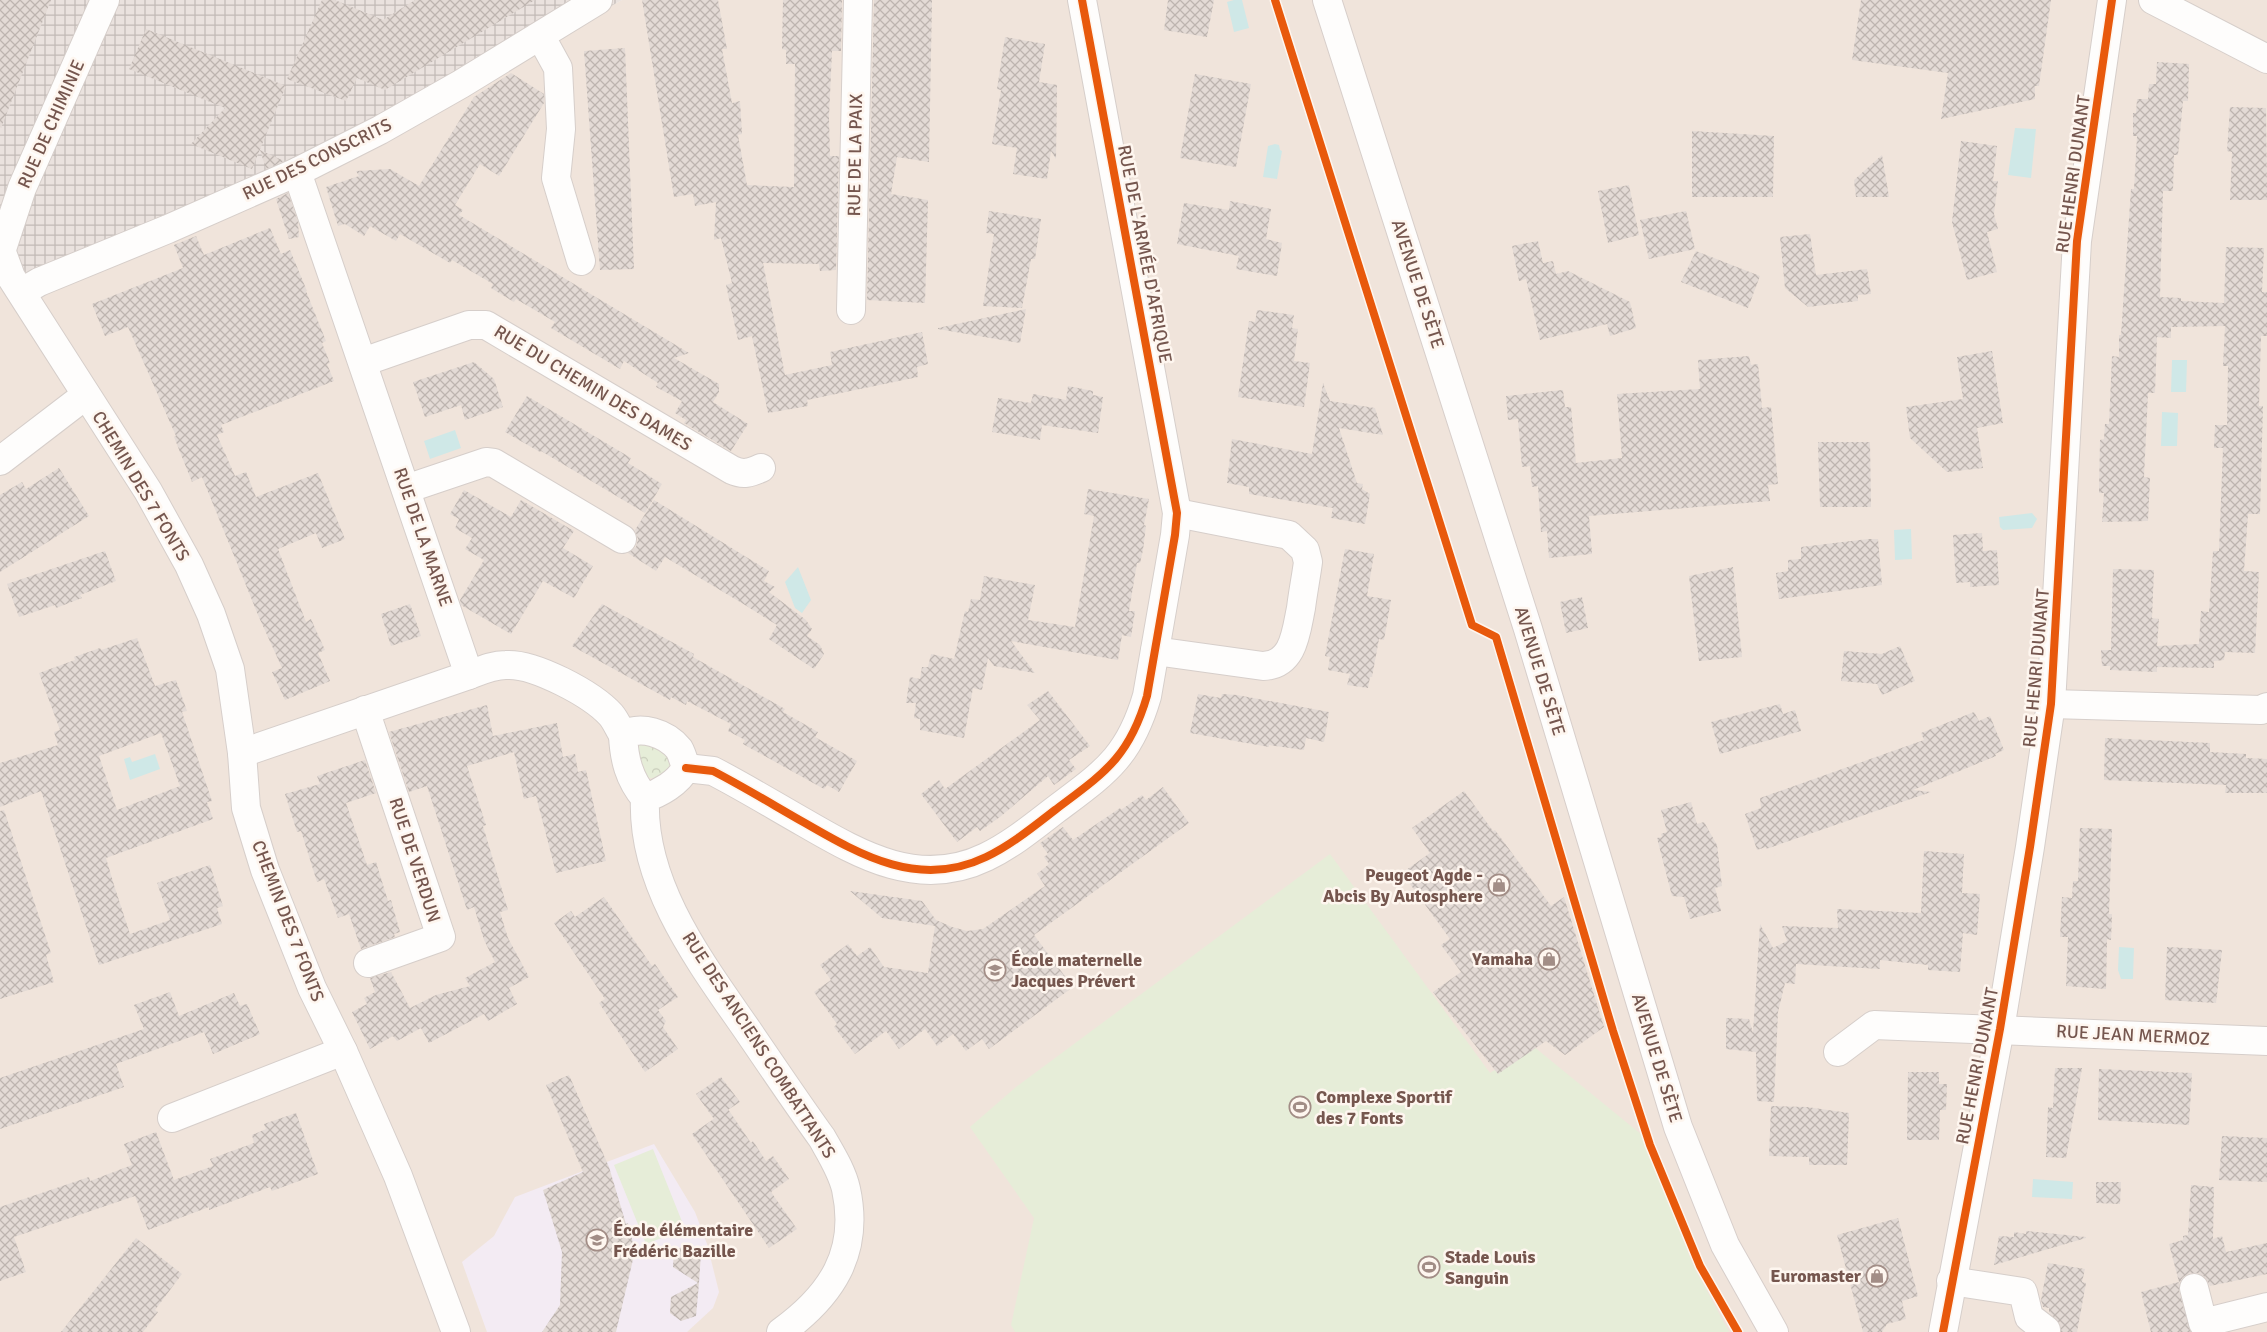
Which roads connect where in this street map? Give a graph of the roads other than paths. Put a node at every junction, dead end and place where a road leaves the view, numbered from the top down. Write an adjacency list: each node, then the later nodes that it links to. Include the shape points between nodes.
1 (105, 0): 11 (street, RUE DE CHIMINIE, via 22,188)
2 (598, 0): 8 (street, RUE DES CONSCRITS)
3 (858, 0): 14 (street, RUE DE LA PAIX)
4 (1082, 0): 20 (street, RUE DE L'ARMÉE D'AFRIQUE)
5 (1327, 0): 44 (street, AVENUE DE SÈTE, via 1528,629 1678,1127 1725,1244)
6 (2112, 0): 24 (street, RUE HENRI DUNANT, via 2077,241)
7 (2153, 0): 9 (street)
8 (541, 37): 10 (street, RUE DES CONSCRITS, via 388,125); 12 (street, via 558,68 561,129 556,178)
9 (2267, 58)
10 (298, 172): 13 (street, RUE DES CONSCRITS); 15 (street, RUE DE LA MARNE)
11 (1, 248): 13 (street, CHEMIN DES 7 FONTS, via 11,277)
12 (581, 261)
13 (22, 292): 16 (street, CHEMIN DES 7 FONTS)
14 (851, 310)
15 (363, 362): 18 (street, RUE DU CHEMIN DES DAMES, via 469,325 486,325 732,470 740,474); 19 (street, RUE DE LA MARNE)
16 (86, 395): 17 (street); 28 (street, CHEMIN DES 7 FONTS, via 148,491 189,565 211,614 230,669)
17 (0, 462)
18 (761, 468)
19 (406, 489): 21 (street, via 486,462 494,463); 23 (street, RUE DE LA MARNE)
20 (1177, 513): 22 (street, RUE DE L'ARMÉE D'AFRIQUE); 22 (street, via 1289,535 1305,550 1308,562 1295,642 1274,666)
21 (622, 539)
22 (1155, 651): 29 (street, via 1140,719 1116,760 1099,777 1014,841 985,858 965,865 925,870 885,863 846,847 713,771)
23 (469, 675): 26 (street); 27 (street, via 490,666 508,664 544,672 598,704 612,716)
24 (2051, 704): 25 (street, via 2261,710); 32 (street, RUE HENRI DUNANT)
25 (2267, 707)
26 (366, 710): 28 (street); 31 (street, RUE DE VERDUN, via 440,937)
27 (623, 735): 29 (street, via 630,731 649,731 666,738 679,749); 30 (street, via 626,763 636,788)
28 (242, 753): 34 (street, CHEMIN DES 7 FONTS, via 246,808 264,870 312,988)
29 (686, 768): 30 (street, via 659,794)
30 (645, 798): 43 (street, RUE DES ANCIENS COMBATTANTS, via 648,845 674,913 714,981 822,1138 846,1188 850,1216 848,1244 839,1270 825,1294 806,1314)
31 (368, 963)
32 (2000, 1029): 33 (street, RUE JEAN MERMOZ); 35 (street, RUE JEAN MERMOZ, via 1874,1024); 37 (street, RUE HENRI DUNANT)
33 (2267, 1041)
34 (343, 1051): 36 (street); 42 (street, CHEMIN DES 7 FONTS, via 398,1176)
35 (1838, 1052)
36 (172, 1118)
37 (1951, 1281): 41 (street, via 2023,1292 2030,1317); 45 (street, RUE HENRI DUNANT)
38 (2194, 1288): 40 (street, via 2203,1323)
39 (2267, 1307): 40 (street)
40 (2223, 1325)
41 (2046, 1330)
42 (456, 1332)
43 (781, 1332)
44 (1774, 1332)
45 (1942, 1332)

